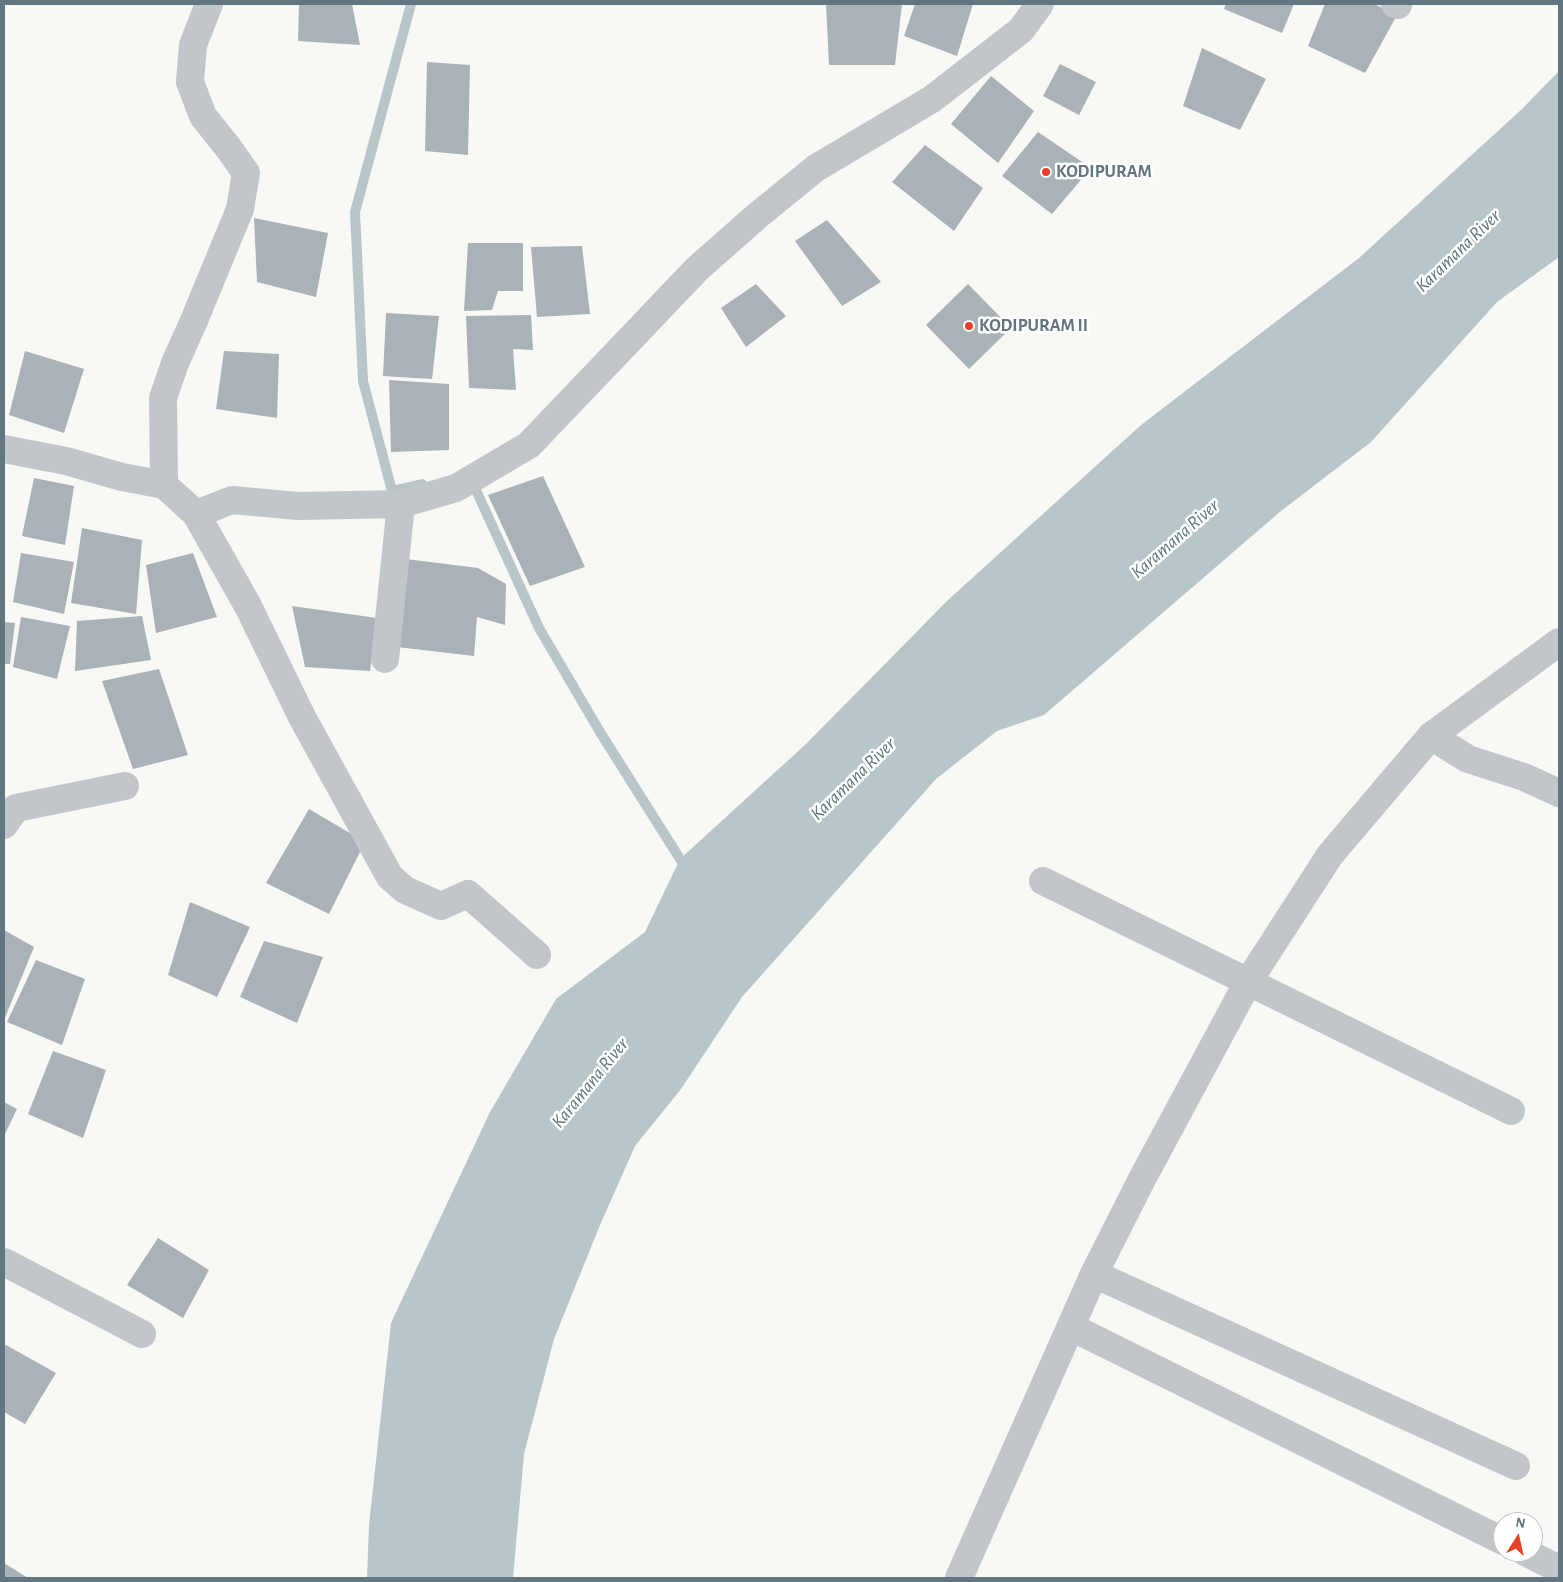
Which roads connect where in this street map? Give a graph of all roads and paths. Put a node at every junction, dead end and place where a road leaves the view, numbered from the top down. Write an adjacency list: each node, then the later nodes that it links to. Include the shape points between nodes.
1 (209, 4): 4 (street, via 193,44 190,82 203,116 246,173 240,209 163,398)
2 (1040, 4): 5 (street, via 1021,30 932,99 816,168 757,216 697,269 529,444 456,488)
3 (4, 449): 4 (street)
4 (164, 485): 6 (street)
5 (402, 504): 6 (street, via 298,506 232,500); 8 (street)
6 (196, 514): 14 (street, via 390,877 405,890 441,906 468,894)
7 (1559, 642): 9 (street)
8 (385, 659)
9 (1431, 736): 11 (street, via 1468,759 1524,777); 15 (street, via 1330,855)
10 (126, 786): 12 (street, via 16,808)
11 (1559, 793)
12 (4, 825)
13 (1043, 881): 15 (street)
14 (537, 955)
15 (1248, 982): 16 (street); 18 (street)
16 (1511, 1111)
17 (4, 1262): 20 (street)
18 (1094, 1274): 19 (street); 21 (street)
19 (1071, 1327): 22 (street); 25 (street)
20 (142, 1334)
21 (1516, 1466)
22 (1493, 1536)
23 (1543, 1561): 24 (street)
24 (1559, 1569)
25 (959, 1578)

